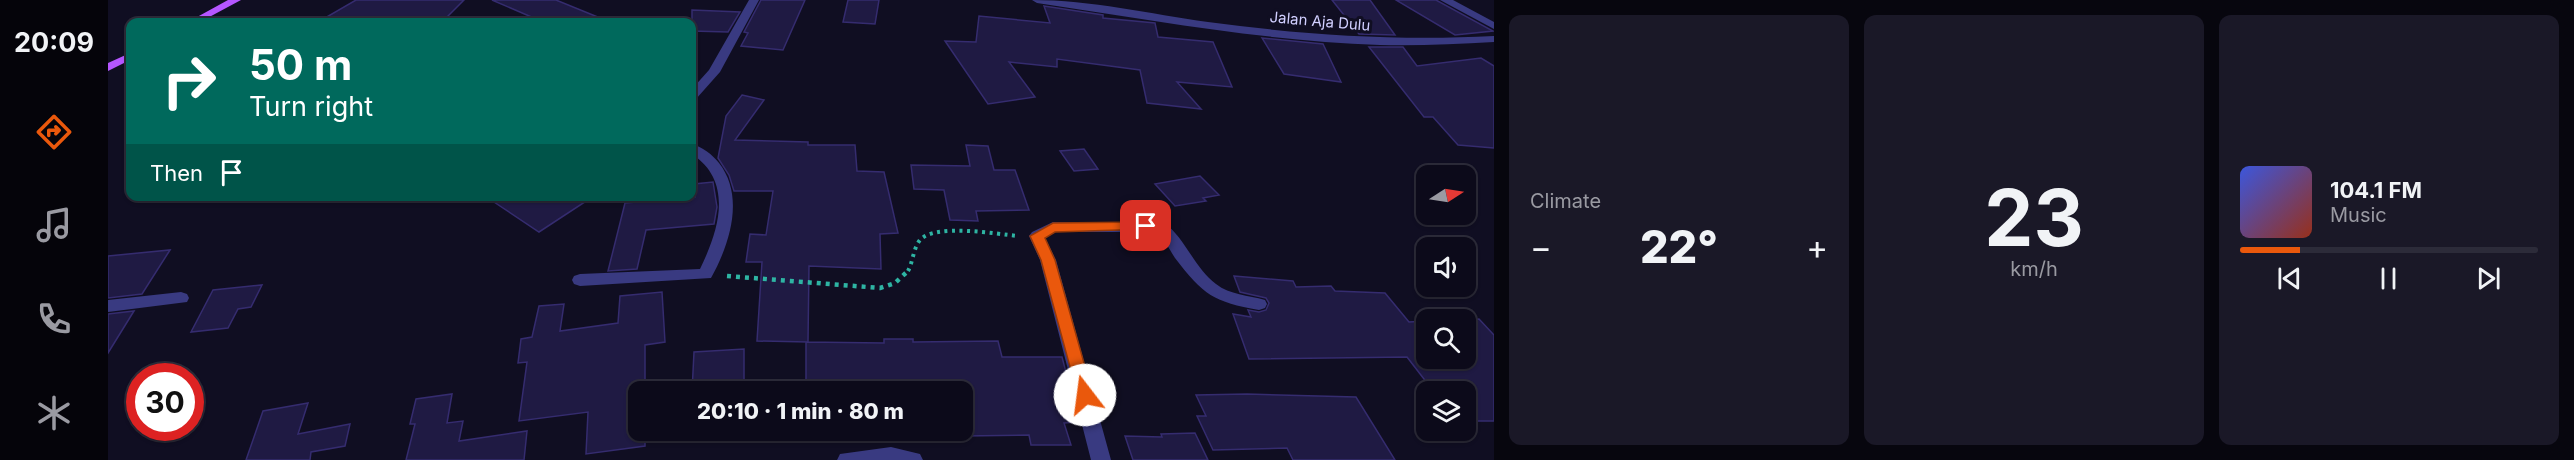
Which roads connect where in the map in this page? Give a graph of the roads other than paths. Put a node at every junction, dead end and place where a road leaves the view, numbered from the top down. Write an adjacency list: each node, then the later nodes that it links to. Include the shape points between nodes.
1 (236, 0): 5 (main road)
2 (754, 0): 10 (street, via 714,72)
3 (1037, 0): 7 (street, Jalan Aja Dulu, via 1301,36 1443,42)
4 (1444, 0): 6 (street)
5 (201, 18)
6 (1494, 26)
7 (1494, 39)
8 (126, 58): 9 (main road)
9 (108, 69)
10 (696, 90)
11 (696, 150): 12 (street, via 720,172 727,203 720,244 705,274)
12 (580, 280)
13 (181, 298): 15 (street)
14 (1259, 304): 18 (street, via 1212,292 1159,227 1053,228 1037,236 1048,260)
15 (108, 306)
16 (847, 460): 17 (street, via 891,456)
17 (913, 460)
18 (1101, 460)

